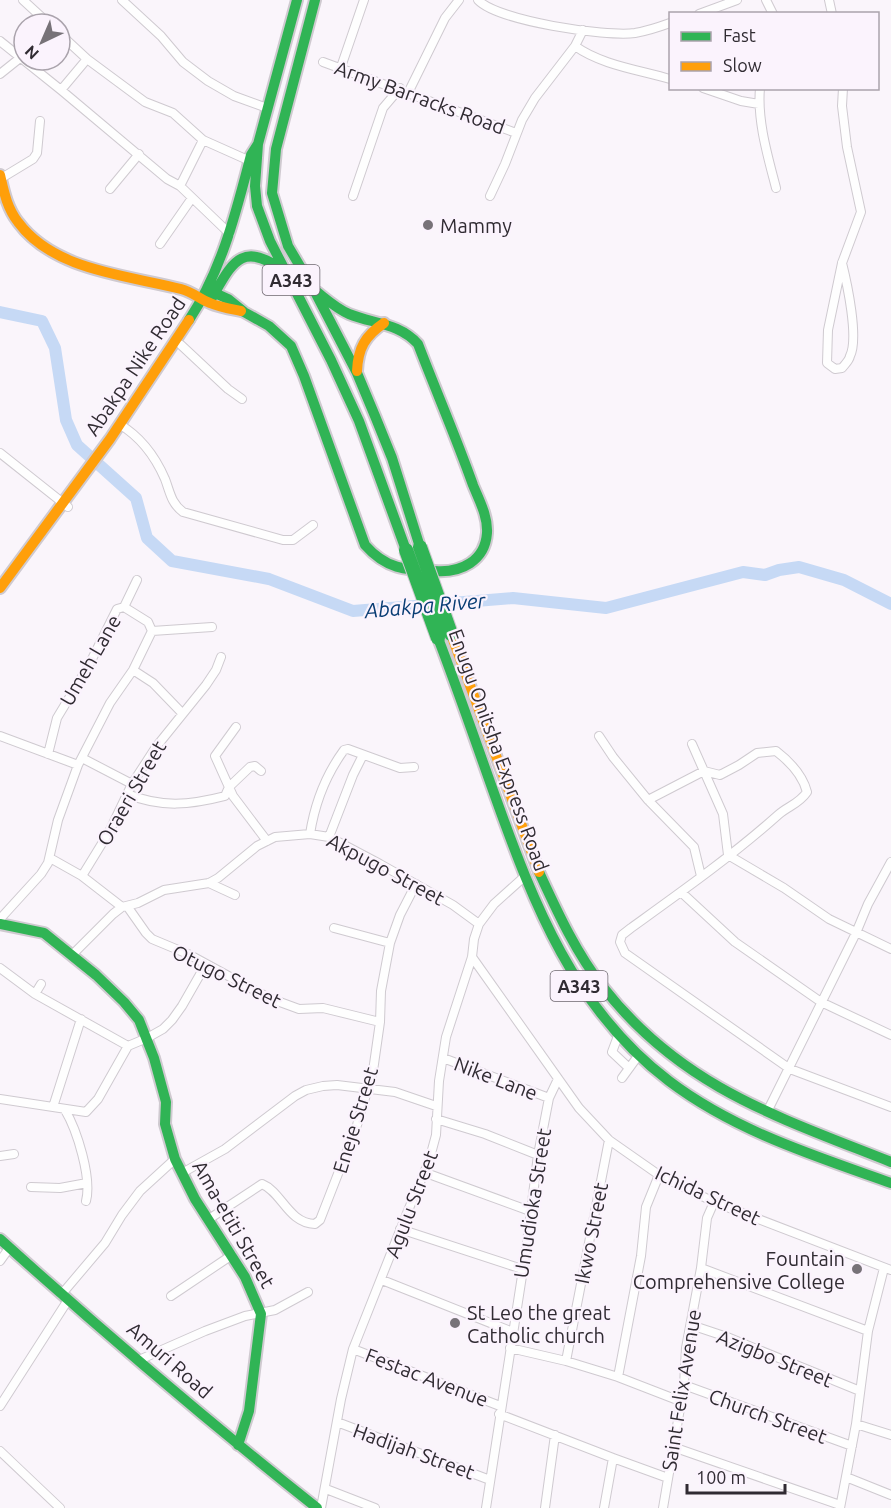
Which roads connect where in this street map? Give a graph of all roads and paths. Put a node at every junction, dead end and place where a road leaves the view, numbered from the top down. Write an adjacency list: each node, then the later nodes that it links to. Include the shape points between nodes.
1 (23, 0): 9 (street)
2 (122, 0): 31 (street, via 183,62 208,81)
3 (297, 0): 31 (main road, Enugu Onitsha Express Road / A343)
4 (315, 0): 49 (main road, Enugu Onitsha Express Road / A343, via 276,149 272,193 288,246)
5 (364, 0): 20 (street)
6 (459, 0): 29 (street, via 445,18)
7 (478, 0): 12 (street, via 509,16)
8 (737, 0): 10 (street)
9 (36, 12)
10 (704, 12)
11 (669, 23): 12 (street, via 634,33)
12 (583, 30): 15 (street, Army Barracks Road)
13 (0, 41): 16 (street)
14 (72, 45): 17 (street)
15 (575, 46): 23 (street, via 605,60); 33 (street, Army Barracks Road, via 535,98)
16 (12, 51)
17 (87, 58): 25 (street); 34 (street, via 145,102 173,113)
18 (323, 62): 20 (street, Army Barracks Road)
19 (12, 64): 22 (street)
20 (340, 67): 24 (street, Army Barracks Road)
21 (38, 72): 25 (street)
22 (0, 74)
23 (669, 79)
24 (400, 88): 29 (street, Army Barracks Road); 42 (street, via 383,108)
25 (61, 90): 36 (street)
26 (709, 90): 30 (street)
27 (760, 90): 30 (street)
28 (843, 90): 47 (street, via 847,147 861,212)
29 (408, 93): 33 (street, Army Barracks Road)
30 (759, 104): 40 (street)
31 (267, 108): 35 (main road, Enugu Onitsha Express Road / A343)
32 (40, 121): 38 (street, via 33,159)
33 (516, 133): 43 (street, Army Barracks Road)
34 (202, 140): 37 (street); 39 (street)
35 (258, 144): 37 (main road, Abakpa Nike Road); 48 (main road, Enugu Onitsha Express Road / A343, via 257,206)
36 (139, 154): 39 (street); 41 (street)
37 (250, 161): 45 (main road, Abakpa Nike Road)
38 (0, 178): 50 (main road, via 4,197 16,219 53,252 93,269)
39 (180, 186): 44 (street)
40 (776, 188)
41 (110, 189)
42 (353, 196)
43 (490, 196)
44 (192, 198): 45 (street); 46 (street)
45 (230, 234): 50 (main road, Abakpa Nike Road)
46 (160, 244)
47 (842, 263): 47 (street, via 854,345 842,368 835,369 826,363 826,350)
48 (287, 273): 50 (main road, via 266,257 252,253 230,267); 65 (main road, Enugu Onitsha Express Road / A343, bridge, via 359,421 405,550)
49 (315, 290): 51 (main road, via 343,312); 53 (main road, Enugu Onitsha Express Road / A343)
50 (208, 295): 51 (main road, via 268,326 291,346 365,545 385,564 447,573 474,561 484,548 485,519 418,344 404,330); 52 (main road, Abakpa Nike Road); 55 (main road, Abakpa Nike Road)
51 (384, 323): 53 (main road, via 368,333 358,348)
52 (181, 345): 54 (street); 55 (main road, Abakpa Nike Road)
53 (357, 373): 65 (main road, Enugu Onitsha Express Road / A343, bridge, via 392,458)
54 (242, 399)
55 (122, 426): 57 (main road, Abakpa Nike Road); 58 (street, via 151,451 175,506 183,512 283,540 293,540)
56 (0, 453): 57 (street)
57 (65, 505): 60 (main road, Abakpa Nike Road); 61 (main road, Abakpa Nike Road)
58 (313, 525)
59 (137, 580): 62 (street)
60 (0, 588)
61 (0, 598)
62 (124, 607): 64 (street, Umeh Lane, via 148,622); 73 (street, Umeh Lane, via 117,609 57,718)
63 (212, 627): 64 (street)
64 (152, 631): 67 (street, Umeh Lane)
65 (445, 636): 91 (main road, Enugu Onitsha Express Road / A343); 130 (main road, Enugu Onitsha Express Road / A343, via 546,890 590,970 636,1026 669,1055 709,1082)
66 (222, 657): 68 (street, Oraeri Street, via 206,685)
67 (133, 670): 68 (street, via 153,683); 75 (street, Umeh Lane, via 110,703)
68 (182, 712): 79 (street, Oraeri Street)
69 (236, 728): 80 (street, via 215,756)
70 (0, 736): 73 (street)
71 (599, 736): 82 (street)
72 (692, 744): 78 (street)
73 (48, 754): 75 (street)
74 (363, 754): 76 (street, via 400,768); 83 (street, via 348,749 342,753 316,801); 84 (street)
75 (80, 761): 79 (street); 87 (street, Umeh Lane, via 58,820)
76 (414, 767)
77 (261, 771): 80 (street, via 250,767)
78 (704, 771): 82 (street); 86 (street, via 723,814); 86 (street, via 720,775 757,753 776,751 794,767 806,787 801,800)
79 (132, 784): 81 (street, Oraeri Street)
80 (228, 790): 81 (street, via 225,796 187,804 147,802); 85 (street)
81 (127, 794): 89 (street, Oraeri Street)
82 (648, 800): 90 (street, via 694,847)
83 (310, 834): 84 (street, Akpugo Street); 85 (street, Akpugo Street)
84 (328, 837): 93 (street, Akpugo Street)
85 (267, 841): 92 (street, Akpugo Street)
86 (728, 855): 90 (street); 101 (street)
87 (50, 858): 89 (street, Otugo Street); 97 (street, via 41,874)
88 (891, 862): 101 (street)
89 (82, 876): 96 (street, Otugo Street)
90 (701, 876): 94 (street)
91 (524, 878): 99 (street, Agulu Street, via 494,904); 114 (main road, Enugu Onitsha Express Road / A343, via 563,962)
92 (209, 883): 95 (street); 96 (street, Akpugo Street, via 164,890)
93 (416, 884): 99 (street, Akpugo Street); 102 (street, Eneje Street)
94 (681, 892): 110 (street, via 735,942); 120 (street, via 622,935 620,942 625,953)
95 (235, 895)
96 (124, 907): 104 (street, Akpugo Street); 106 (street, Otugo Street, via 152,939)
97 (0, 919)
98 (0, 924): 104 (main road, Ama-etiti Street, via 44,933)
99 (479, 924): 105 (street, Agulu Street)
100 (334, 928): 102 (street)
101 (856, 933): 103 (street); 110 (street)
102 (390, 943): 112 (street, Eneje Street, via 381,990)
103 (891, 949)
104 (72, 955): 115 (main road, Ama-etiti Street, via 131,1009)
105 (472, 957): 118 (street, Agulu Street); 122 (street, Ichida Street)
106 (206, 964): 112 (street, Otugo Street, via 286,1005 323,1008); 115 (street, via 172,1020)
107 (0, 968): 109 (street)
108 (41, 984): 109 (street)
109 (35, 994): 111 (street)
110 (821, 1002): 113 (street); 120 (street)
111 (81, 1019): 116 (street); 127 (street)
112 (380, 1022): 123 (street, Eneje Street)
113 (891, 1035)
114 (618, 1036): 117 (main road, Enugu Onitsha Express Road / A343); 119 (street, via 612,1052)
115 (147, 1038): 116 (street); 136 (main road, Ama-etiti Street, via 166,1102 165,1124)
116 (128, 1046): 129 (street, via 91,1107 86,1112)
117 (638, 1056): 119 (street); 142 (main road, Enugu Onitsha Express Road / A343, via 680,1089 726,1116 800,1150)
118 (443, 1058): 124 (street, Nike Lane); 126 (street, Agulu Street)
119 (629, 1068): 121 (street)
120 (790, 1069): 128 (street); 130 (street)
121 (622, 1078)
122 (558, 1079): 124 (street, Umudioka Street); 132 (street, Ichida Street)
123 (368, 1090): 126 (street, via 395,1092); 138 (street, via 337,1085 306,1090 225,1149); 147 (street, Eneje Street, via 320,1220 308,1224 286,1210 262,1184)
124 (549, 1098): 134 (street, Umudioka Street)
125 (0, 1099): 127 (street)
126 (436, 1106): 131 (street, Agulu Street)
127 (53, 1107): 129 (street)
128 (891, 1107)
129 (65, 1110): 141 (street)
130 (767, 1112): 137 (main road, Enugu Onitsha Express Road / A343)
131 (436, 1119): 134 (street); 139 (street, Agulu Street)
132 (609, 1140): 140 (street, Ichida Street); 166 (street, Ikwo Street)
133 (14, 1154): 135 (street)
134 (538, 1155): 146 (street, Umudioka Street)
135 (0, 1156)
136 (175, 1159): 138 (main road, Ama-etiti Street); 158 (street, via 140,1191)
137 (891, 1162)
138 (182, 1173): 147 (main road, Ama-etiti Street)
139 (426, 1173): 146 (street); 148 (street, Agulu Street)
140 (659, 1175): 145 (street, Ichida Street); 167 (street, via 646,1207 641,1256)
141 (87, 1183): 143 (street, via 60,1188); 144 (street)
142 (891, 1183)
143 (31, 1187)
144 (86, 1201)
145 (714, 1202): 152 (street, Saint Felix Avenue); 154 (street, Ichida Street)
146 (530, 1211): 153 (street, Umudioka Street)
147 (209, 1219): 150 (main road, Ama-etiti Street)
148 (400, 1229): 153 (street); 155 (street, Agulu Street)
149 (5, 1243): 151 (street); 158 (main road, Amuri Road)
150 (232, 1255): 157 (street); 159 (main road, Ama-etiti Street)
151 (0, 1261)
152 (701, 1268): 160 (street, Saint Felix Avenue); 161 (street)
153 (522, 1269): 162 (street, Umudioka Street)
154 (888, 1269): 161 (street)
155 (382, 1280): 162 (street); 164 (street, Agulu Street)
156 (308, 1292): 159 (street)
157 (171, 1296)
158 (65, 1298): 165 (main road, Amuri Road); 171 (street)
159 (261, 1314): 165 (street, via 205,1331); 177 (main road, Ama-etiti Street, via 249,1411)
160 (691, 1325): 168 (street, Saint Felix Avenue); 169 (street, Azigbo Street)
161 (868, 1331): 169 (street)
162 (513, 1332): 163 (street, Umudioka Street)
163 (510, 1348): 166 (street); 172 (street, Umudioka Street)
164 (353, 1349): 172 (street, Festac Avenue); 173 (street, Agulu Street)
165 (139, 1360): 177 (main road, Amuri Road)
166 (566, 1361): 167 (street)
167 (618, 1377): 170 (street)
168 (684, 1385): 170 (street, Saint Felix Avenue); 178 (street, Church Street)
169 (860, 1391): 174 (street)
170 (680, 1401): 179 (street, Saint Felix Avenue)
171 (0, 1406)
172 (500, 1410): 175 (street, Festac Avenue); 184 (street, Umudioka Street)
173 (337, 1422): 184 (street, Hadijah Street); 185 (street, Agulu Street)
174 (856, 1424): 176 (street); 178 (street)
175 (555, 1435): 181 (street, Festac Avenue); 193 (street)
176 (891, 1436)
177 (238, 1444): 190 (main road, Amuri Road)
178 (852, 1446): 182 (street)
179 (673, 1447): 183 (street, Saint Felix Avenue); 188 (street)
180 (0, 1451): 189 (street)
181 (613, 1458): 183 (street, Festac Avenue); 194 (street)
182 (846, 1477): 186 (street); 188 (street)
183 (668, 1478): 187 (street, Saint Felix Avenue)
184 (490, 1480): 192 (street, Umudioka Street)
185 (326, 1489): 190 (street, Agulu Street); 191 (street)
186 (891, 1495)
187 (663, 1506): 195 (street)
188 (840, 1506)
189 (60, 1508)
190 (319, 1508)
191 (375, 1508)
192 (486, 1508)
193 (545, 1508)
194 (604, 1508)
195 (673, 1508)

